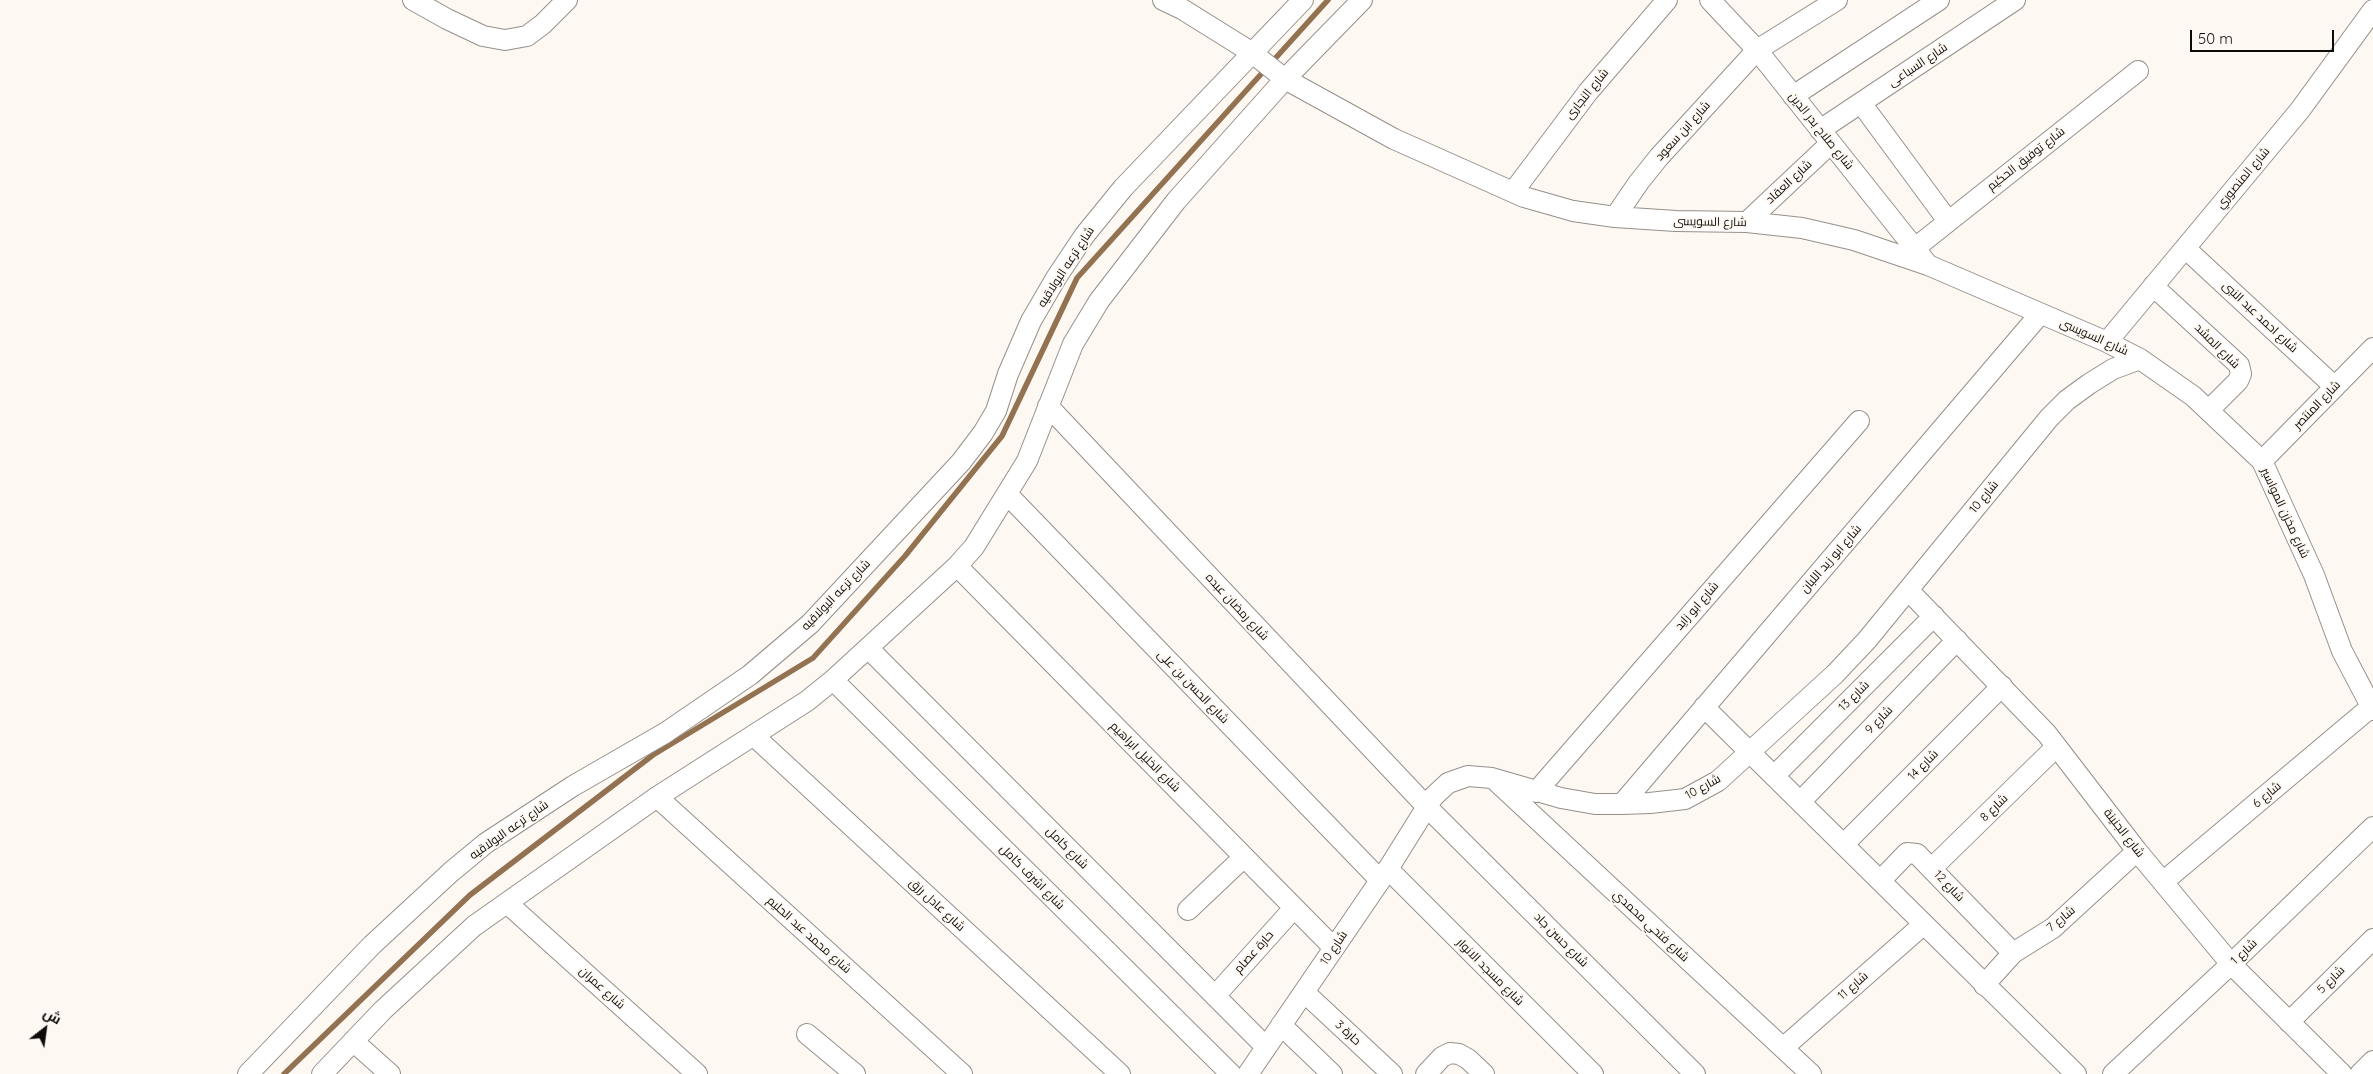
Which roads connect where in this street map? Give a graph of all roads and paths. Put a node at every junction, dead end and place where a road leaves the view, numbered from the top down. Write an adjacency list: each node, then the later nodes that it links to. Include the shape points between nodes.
1 (412, 0): 2 (street, via 483,36 506,40 527,36)
2 (567, 0)
3 (1163, 0): 13 (street)
4 (1303, 0): 13 (street, شارع ترعه البولاقيه)
5 (1362, 0): 15 (street)
6 (1667, 0): 19 (street, شارع النجارى, via 1588,92)
7 (1710, 0): 12 (street, شارع صلاح بدر الدين)
8 (1837, 0): 12 (street, شارع ابن سعود)
9 (1939, 0): 16 (street)
10 (2016, 0): 17 (street, شارع السباعى)
11 (2373, 10): 24 (street, شارع المنصوري, via 2300,110)
12 (1757, 50): 16 (street, شارع صلاح بدر الدين); 20 (street, شارع ابن سعود, via 1659,157)
13 (1253, 54): 15 (street, شارع السويسى); 82 (street, شارع ترعه البولاقيه, via 1124,188 1084,236 1031,321 996,411 961,462 810,624 750,675 665,733 573,786 486,843 372,945)
14 (2138, 71): 21 (street, شارع توفيق الحكيم)
15 (1282, 77): 19 (street, شارع السويسى, via 1394,139); 32 (street, via 1176,201 1099,301 1073,344)
16 (1793, 96): 18 (street, شارع صلاح بدر الدين)
17 (1861, 103): 18 (street, شارع السباعى); 21 (street)
18 (1826, 136): 22 (street, شارع العقاد); 23 (street, شارع صلاح بدر الدين)
19 (1513, 192): 20 (street, شارع السويسى, via 1572,211)
20 (1615, 217): 22 (street, شارع السويسى)
21 (1948, 221): 23 (street, شارع توفيق الحكيم)
22 (1747, 222): 25 (street, شارع السويسى, via 1802,228 1854,240)
23 (1915, 248): 25 (street, شارع صلاح بدر الدين)
24 (2185, 248): 26 (street, شارع المنصوري); 31 (street, شارع احمد عبد النبى)
25 (1928, 265): 27 (street, شارع السويسى)
26 (2153, 286): 28 (street, شارع المنصوري); 33 (street, شارع المشد, via 2240,365 2238,381)
27 (2040, 314): 28 (street, شارع السويسى); 44 (street, شارع ابو زيد اللبان)
28 (2107, 342): 30 (street, شارع السويسى)
29 (2373, 348): 31 (street, شارع المنتصر)
30 (2140, 358): 33 (street, شارع مخزن المواسير); 38 (street, شارع 10, via 2089,384 2048,418)
31 (2335, 387): 35 (street, شارع المنتصر)
32 (1048, 406): 36 (street, via 1027,461); 55 (street, شارع رمضان عبده)
33 (2208, 410): 35 (street, شارع مخزن المواسير)
34 (1859, 421): 51 (street, شارع ابو زايد)
35 (2262, 461): 45 (street, شارع مخزن المواسير, via 2314,575 2342,651)
36 (1007, 494): 37 (street, via 974,547); 61 (street, شارع الحسن بن على)
37 (957, 566): 41 (street); 59 (street, شارع الخليل ابراهيم)
38 (1908, 590): 39 (street, شارع الجنينة); 48 (street, شارع 10, via 1836,674)
39 (1934, 616): 40 (street, شارع الجنينة); 49 (street, شارع 13)
40 (1957, 640): 43 (street, شارع الجنينة); 53 (street, شارع 9)
41 (868, 648): 42 (street); 74 (street, شارع كامل)
42 (833, 680): 46 (street); 89 (street, شارع اشرف كامل)
43 (2002, 686): 47 (street, شارع الجنينة); 57 (street, شارع 14)
44 (1704, 707): 48 (street); 54 (street, شارع ابو زيد اللبان)
45 (2372, 708): 63 (street, شارع 6)
46 (754, 736): 52 (street); 88 (street, شارع عادل رزق)
47 (2056, 747): 58 (street, شارع الجنينة); 60 (street, شارع 8)
48 (1751, 752): 49 (street); 54 (street, شارع 10, via 1718,781 1685,799)
49 (1775, 776): 53 (street)
50 (1492, 778): 51 (street, شارع 10); 55 (street, شارع 10, via 1468,776 1448,783); 79 (street, شارع فتحي محمدي)
51 (1536, 792): 54 (street, شارع 10, via 1595,804)
52 (657, 797): 64 (street); 87 (street, شارع محمد عبد الحليم)
53 (1801, 801): 57 (street)
54 (1622, 804)
55 (1427, 807): 61 (street, شارع 10); 95 (street, شارع حسن جاد)
56 (2373, 827): 71 (street, شارع 1)
57 (1844, 844): 62 (street)
58 (2138, 851): 63 (street, شارع الجنينة); 70 (street, شارع 7, via 2054,928)
59 (1244, 857): 65 (street, شارع الخليل ابراهيم); 66 (street)
60 (1932, 868): 62 (street, شارع 12, via 1917,854 1907,853); 70 (street, شارع 12)
61 (1384, 875): 69 (street, شارع 10); 94 (street, شارع مسجد الانوار)
62 (1881, 880): 67 (street)
63 (2163, 882): 71 (street, شارع الجنينة)
64 (507, 903): 78 (street, via 474,926); 85 (street, شارع عمران)
65 (1294, 908): 69 (street, شارع الخليل ابراهيم); 74 (street, حارة عصام)
66 (1188, 910)
67 (1924, 924): 72 (street); 79 (street, شارع 11)
68 (2373, 939): 75 (street, شارع 5)
69 (1334, 948): 73 (street, شارع 10)
70 (2013, 953): 72 (street, شارع 7)
71 (2231, 964): 75 (street, شارع الجنينة); 98 (street, شارع 1)
72 (1984, 984): 97 (street)
73 (1304, 992): 76 (street, شارع 10); 91 (street, حارة 3)
74 (1215, 996): 81 (street, شارع كامل)
75 (2289, 1022): 99 (street, شارع الجنينة)
76 (1281, 1025): 81 (street, شارع 10); 90 (street)
77 (807, 1034): 86 (street)
78 (353, 1041): 83 (street); 84 (street)
79 (1782, 1048): 96 (street, شارع فتحي محمدي)
80 (2373, 1061): 100 (street)
81 (1259, 1065)
82 (248, 1074)
83 (322, 1074)
84 (390, 1074)
85 (698, 1074)
86 (856, 1074)
87 (962, 1074)
88 (1120, 1074)
89 (1231, 1074)
90 (1332, 1074)
91 (1392, 1074)
92 (1426, 1074): 93 (street, via 1450,1053 1459,1054)
93 (1484, 1074)
94 (1592, 1074)
95 (1695, 1074)
96 (1811, 1074)
97 (2076, 1074)
98 (2113, 1074)
99 (2342, 1074)
100 (2360, 1074)

